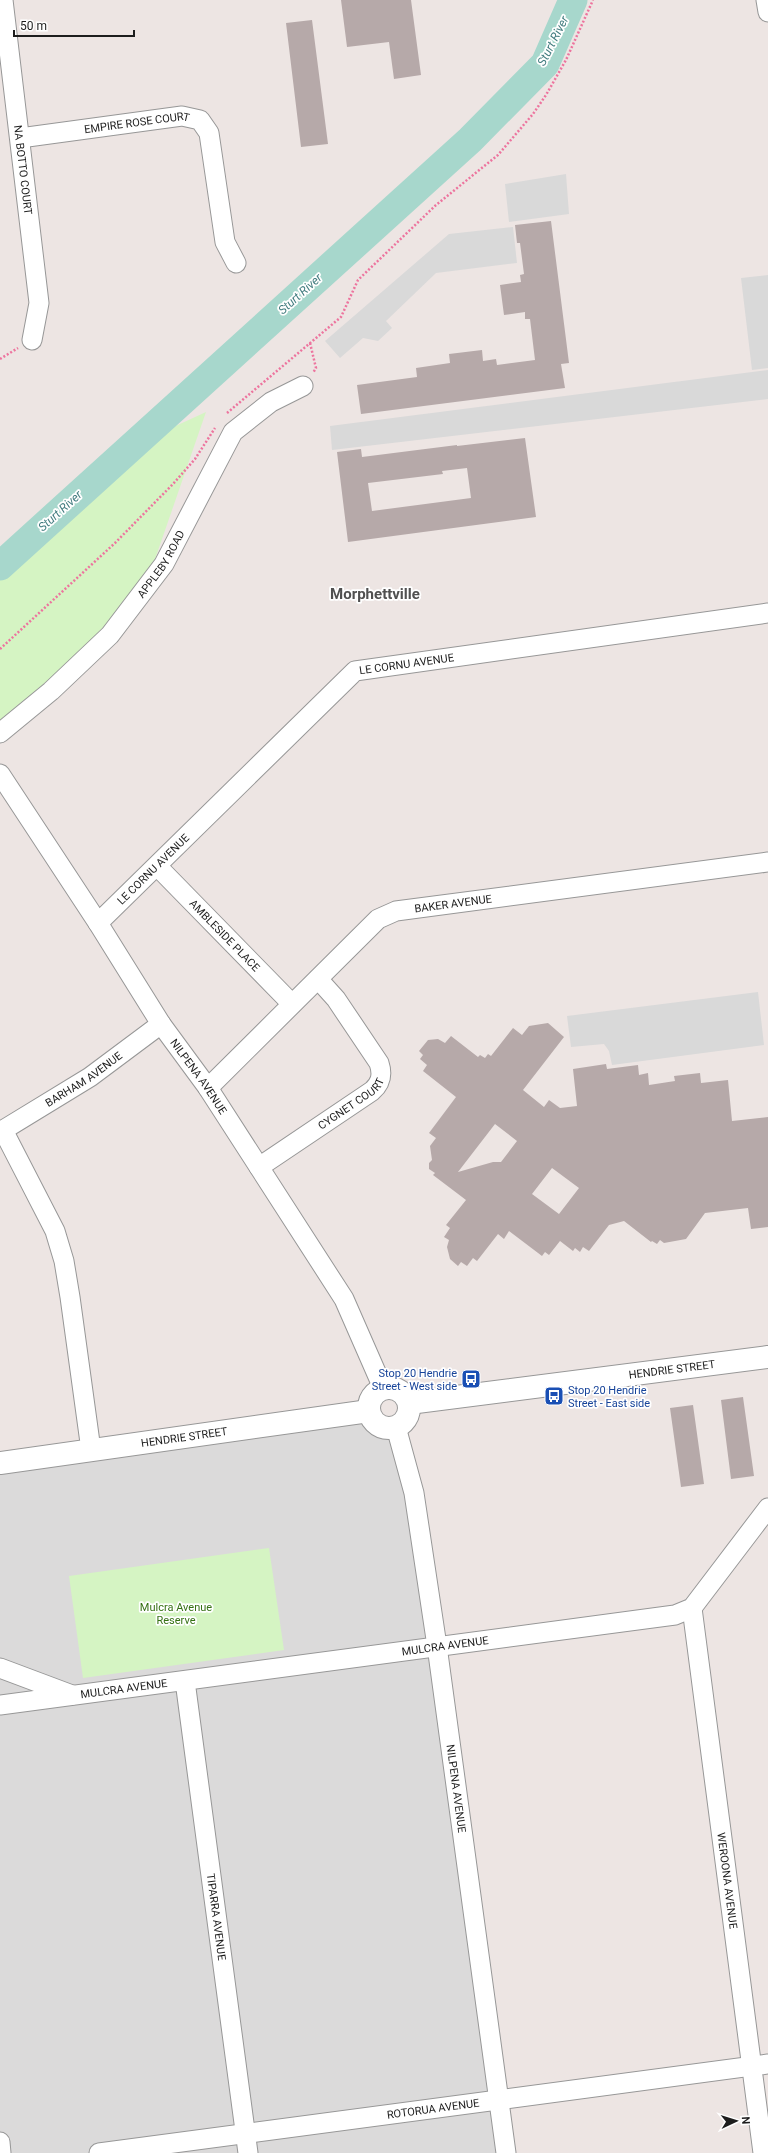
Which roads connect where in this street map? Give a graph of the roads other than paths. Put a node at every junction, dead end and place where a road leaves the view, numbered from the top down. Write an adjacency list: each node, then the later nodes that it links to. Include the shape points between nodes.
1 (3, 0): 4 (street, NA BOTTO COURT)
2 (766, 0): 3 (street)
3 (768, 12)
4 (20, 138): 5 (street, EMPIRE ROSE COURT, via 182,116 200,120 209,133 225,242); 6 (street, NA BOTTO COURT, via 39,303)
5 (236, 263)
6 (32, 340)
7 (303, 386): 9 (street, APPLEBY ROAD, via 271,402 233,432 164,564 110,635)
8 (768, 613): 12 (street, LE CORNU AVENUE, via 355,671)
9 (0, 733)
10 (0, 774): 13 (street, NILPENA AVENUE)
11 (768, 862): 14 (street, BAKER AVENUE, via 396,911 378,919)
12 (157, 866): 13 (street, LE CORNU AVENUE); 15 (street, AMBLESIDE PLACE)
13 (98, 923): 16 (street, NILPENA AVENUE)
14 (318, 978): 15 (street, BAKER AVENUE); 19 (street, CYGNET COURT, via 336,999 379,1063 380,1081 372,1091)
15 (292, 1004): 17 (street, BAKER AVENUE)
16 (161, 1024): 17 (street, NILPENA AVENUE); 18 (street, BARHAM AVENUE, via 90,1078)
17 (208, 1088): 19 (street, NILPENA AVENUE)
18 (2, 1131): 25 (street, BARHAM AVENUE, via 55,1231 64,1261)
19 (259, 1167): 21 (street, NILPENA AVENUE, via 344,1299)
20 (768, 1357): 22 (street, HENDRIE STREET)
21 (383, 1388): 22 (street, via 401,1391); 23 (street, via 371,1399)
22 (409, 1403): 24 (street, via 407,1417)
23 (368, 1411): 24 (street, via 378,1425); 25 (street, HENDRIE STREET)
24 (396, 1427): 29 (street, NILPENA AVENUE, via 414,1493)
25 (91, 1450): 26 (street, HENDRIE STREET)
26 (0, 1463)
27 (768, 1508): 28 (street)
28 (692, 1608): 29 (street, MULCRA AVENUE, via 675,1615); 34 (street, WEROONA AVENUE)
29 (437, 1646): 31 (street, MULCRA AVENUE); 35 (street, NILPENA AVENUE)
30 (0, 1668): 32 (street, MULCRA AVENUE)
31 (185, 1681): 32 (street, MULCRA AVENUE); 36 (street, TIPARRA AVENUE)
32 (73, 1696): 33 (street, MULCRA AVENUE)
33 (0, 1705)
34 (760, 2065): 35 (street, ROTORUA AVENUE); 42 (street, WEROONA AVENUE)
35 (499, 2099): 36 (street, ROTORUA AVENUE); 41 (street, NILPENA AVENUE)
36 (246, 2134): 39 (street, ROTORUA AVENUE); 40 (street, TIPARRA AVENUE)
37 (0, 2142): 38 (street)
38 (2, 2153)
39 (99, 2153)
40 (248, 2153)
41 (506, 2153)
42 (763, 2153)

